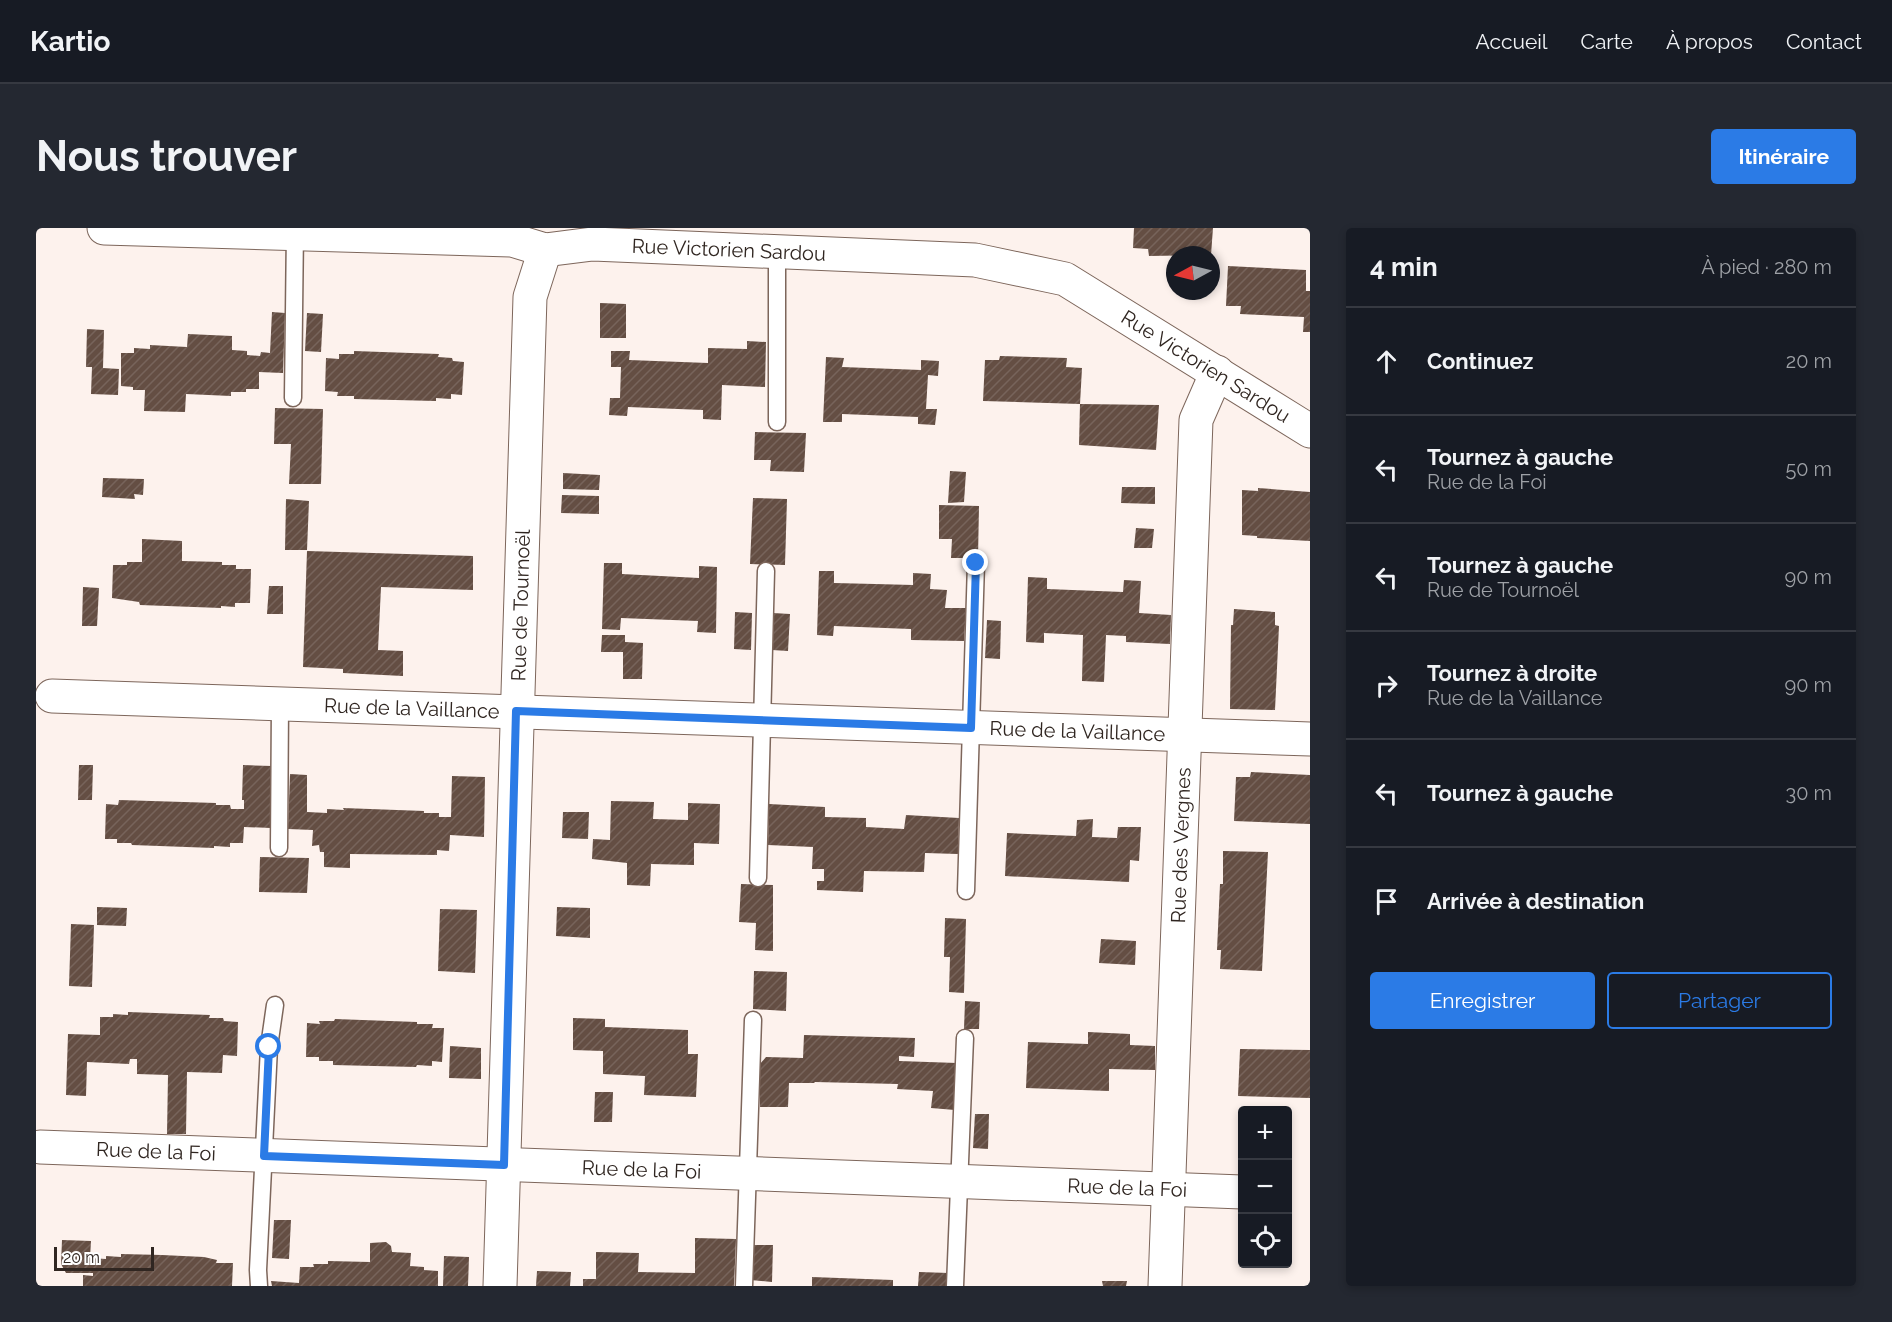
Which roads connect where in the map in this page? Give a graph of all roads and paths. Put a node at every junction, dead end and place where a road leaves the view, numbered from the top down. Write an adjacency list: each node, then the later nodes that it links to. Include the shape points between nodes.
1 (104, 228): 2 (street, Rue Victorien Sardou)
2 (295, 231): 3 (street, Rue Victorien Sardou); 7 (lane)
3 (512, 234): 4 (street, Rue Victorien Sardou)
4 (545, 250): 5 (street, Rue Victorien Sardou, via 593,244); 14 (street, Rue de Tournoël, via 530,297)
5 (777, 252): 6 (street, Rue Victorien Sardou, via 975,260 1065,279); 8 (lane)
6 (1217, 372): 9 (street, Rue Victorien Sardou); 17 (street, Rue des Vergnes, via 1196,420)
7 (293, 398)
8 (777, 422)
9 (1310, 431)
10 (976, 563): 16 (lane)
11 (766, 571): 15 (lane)
12 (52, 696): 13 (street, Rue de la Vaillance)
13 (280, 703): 14 (street, Rue de la Vaillance); 19 (lane)
14 (516, 711): 15 (street, Rue de la Vaillance); 27 (street, Rue de Tournoël)
15 (762, 720): 16 (street, Rue de la Vaillance); 20 (lane)
16 (971, 728): 17 (street, Rue de la Vaillance); 21 (lane)
17 (1185, 736): 18 (street, Rue de la Vaillance); 30 (street, Rue des Vergnes)
18 (1310, 739)
19 (279, 848)
20 (758, 878)
21 (966, 891)
22 (275, 1005): 26 (lane)
23 (753, 1020): 28 (lane)
24 (965, 1038): 29 (lane)
25 (40, 1148): 26 (street, Rue de la Foi)
26 (264, 1156): 27 (street, Rue de la Foi); 32 (lane)
27 (504, 1165): 28 (street, Rue de la Foi); 33 (street, Rue de Tournoël)
28 (747, 1174): 29 (street, Rue de la Foi); 34 (lane)
29 (960, 1181): 30 (street, Rue de la Foi); 35 (lane)
30 (1168, 1189): 31 (street, Rue de la Foi); 36 (street, Rue des Vergnes)
31 (1238, 1192)
32 (259, 1286)
33 (500, 1286)
34 (744, 1286)
35 (955, 1286)
36 (1165, 1286)

